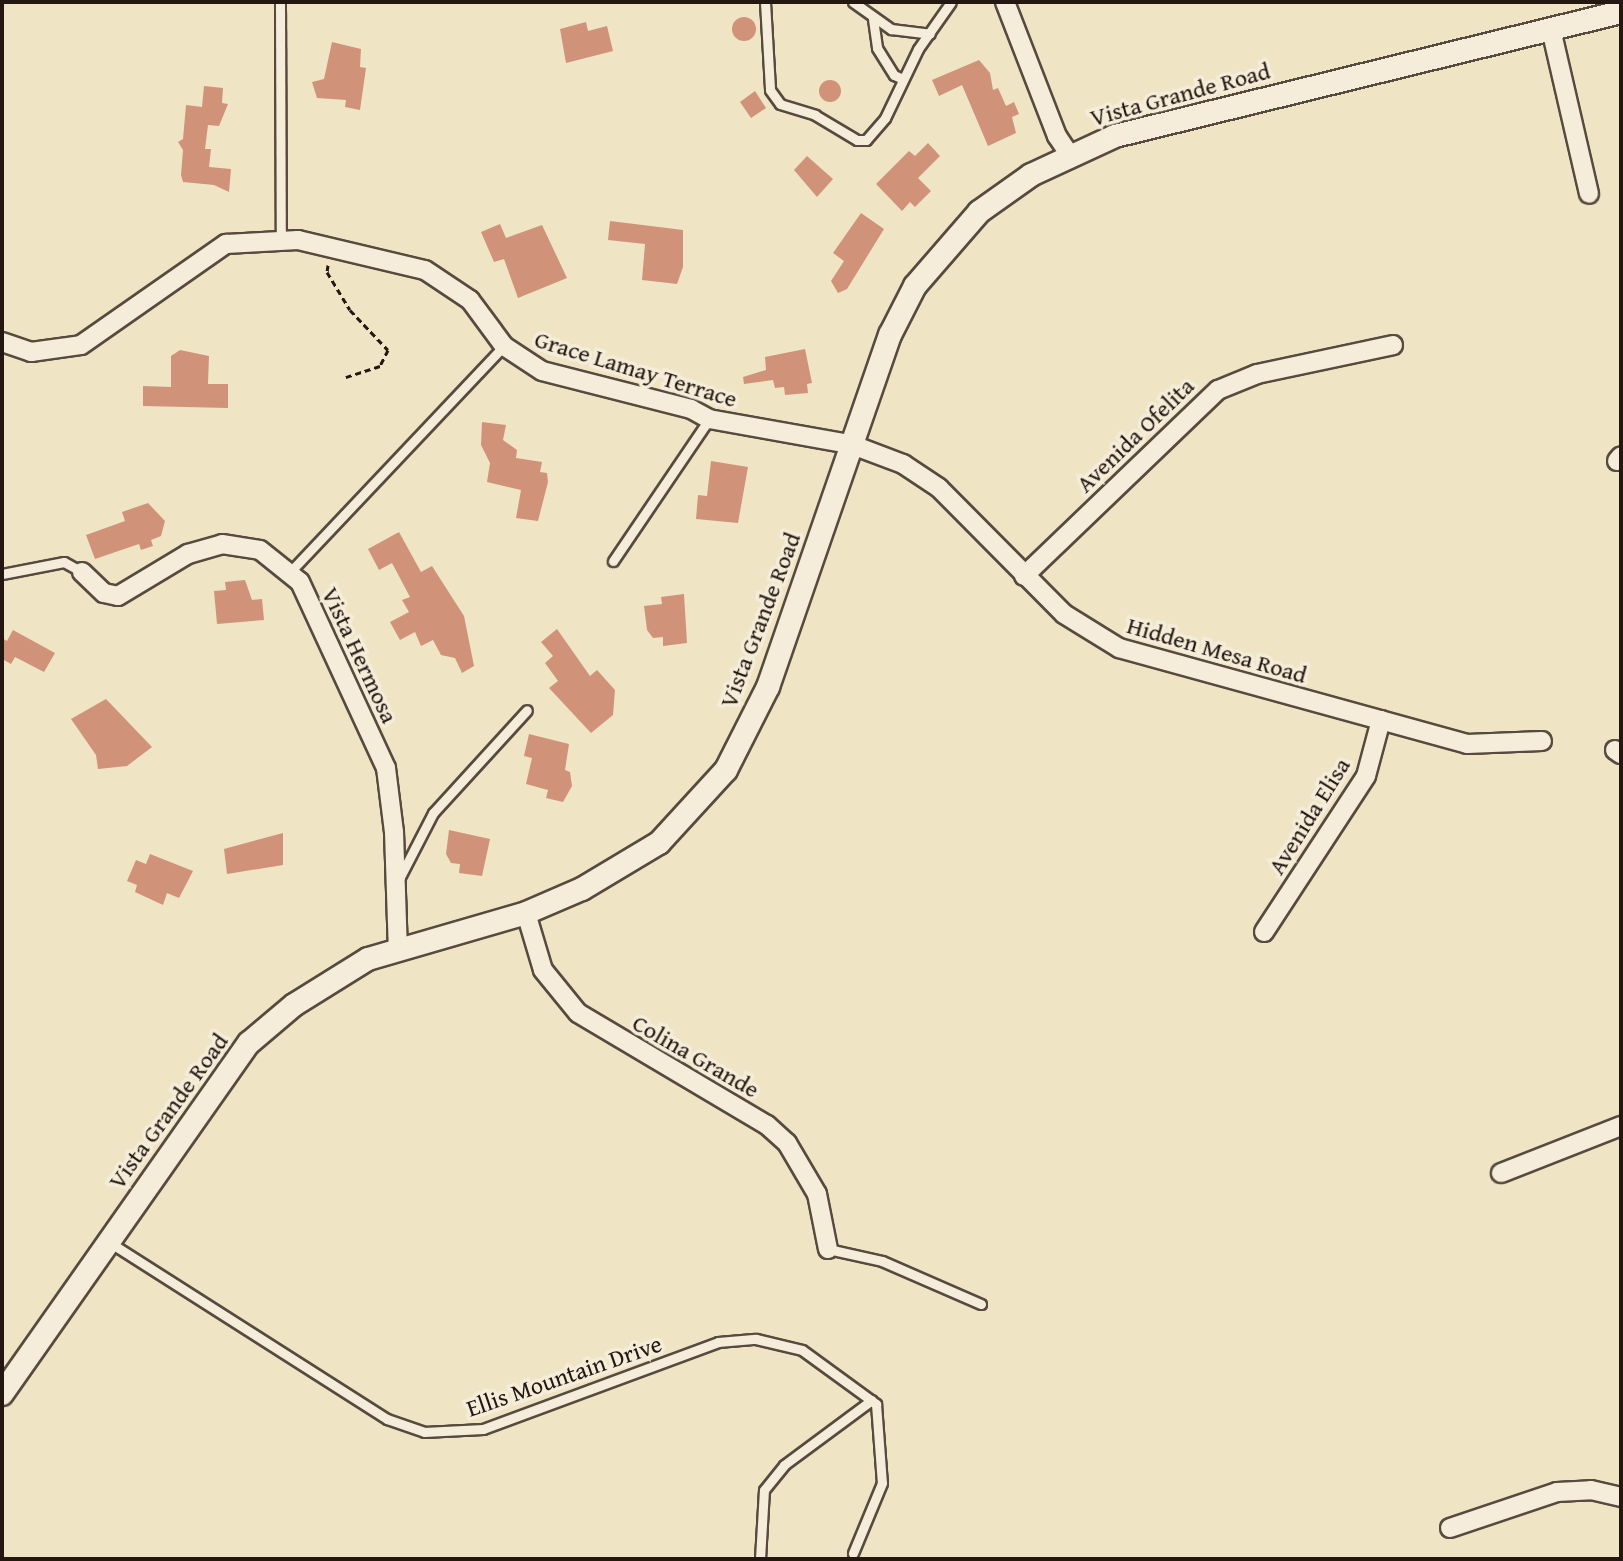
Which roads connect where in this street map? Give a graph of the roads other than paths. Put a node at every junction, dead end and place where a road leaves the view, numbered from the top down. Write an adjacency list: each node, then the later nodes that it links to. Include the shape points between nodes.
1 (280, 2): 13 (lane)
2 (765, 2): 10 (lane, via 770,90 780,104 866,140 885,118)
3 (853, 2): 7 (lane)
4 (951, 2): 9 (lane)
5 (1005, 2): 11 (street, via 1057,136)
6 (1621, 12): 8 (street, Vista Grande Road)
7 (873, 19): 9 (lane, via 907,34); 10 (lane, via 877,48 894,75)
8 (1551, 29): 11 (street, Vista Grande Road, via 1261,98 1115,136); 12 (street)
9 (930, 34): 10 (lane)
10 (903, 79)
11 (1069, 154): 18 (street, Vista Grande Road, via 979,212 948,242 915,286 890,335)
12 (1589, 194)
13 (281, 239): 14 (street, Grace Lamay Terrace, via 226,244 81,345 31,352); 16 (street, Grace Lamay Terrace, via 442,278 483,314)
14 (2, 342)
15 (1393, 345): 23 (street, Avenida Ofelita, via 1257,374 1218,390)
16 (504, 346): 17 (street, Grace Lamay Terrace, via 542,371 691,409); 21 (lane)
17 (709, 419): 18 (street, Grace Lamay Terrace); 19 (lane)
18 (850, 444): 23 (street, Hidden Mesa Road, via 886,455 939,488); 28 (street, Vista Grande Road, via 768,687 726,770 659,843 582,889)
19 (613, 561)
20 (82, 572): 21 (street, Vista Hermosa, via 104,593 118,596 188,554 222,544 260,550); 22 (lane, via 64,562)
21 (290, 572): 27 (street, Vista Hermosa, via 300,582 386,768)
22 (2, 574)
23 (1024, 576): 25 (street, Hidden Mesa Road, via 1077,624 1119,648)
24 (527, 710): 27 (lane, via 433,813)
25 (1381, 720): 26 (street, Hidden Mesa Road, via 1467,744); 29 (street, Avenida Elisa, via 1366,776)
26 (1542, 741)
27 (396, 883): 30 (street, Vista Hermosa)
28 (526, 913): 30 (street, Vista Grande Road); 34 (street, Colina Grande, via 543,970 578,1013 767,1125 787,1143 817,1194)
29 (1264, 932)
30 (398, 950): 33 (street, Vista Grande Road, via 368,959 249,1043)
31 (1621, 1126): 32 (street)
32 (1501, 1173)
33 (107, 1240): 36 (street, Vista Grande Road); 37 (lane, Ellis Mountain Drive, via 387,1419 424,1432 483,1429 718,1342 756,1339 802,1350)
34 (828, 1249): 35 (lane, via 882,1261)
35 (981, 1304)
36 (2, 1394)
37 (874, 1402): 40 (lane, via 882,1483); 41 (lane, via 784,1465 764,1490)
38 (1621, 1497): 39 (street, via 1591,1490 1557,1492)
39 (1450, 1528)
40 (853, 1553)
41 (760, 1559)

